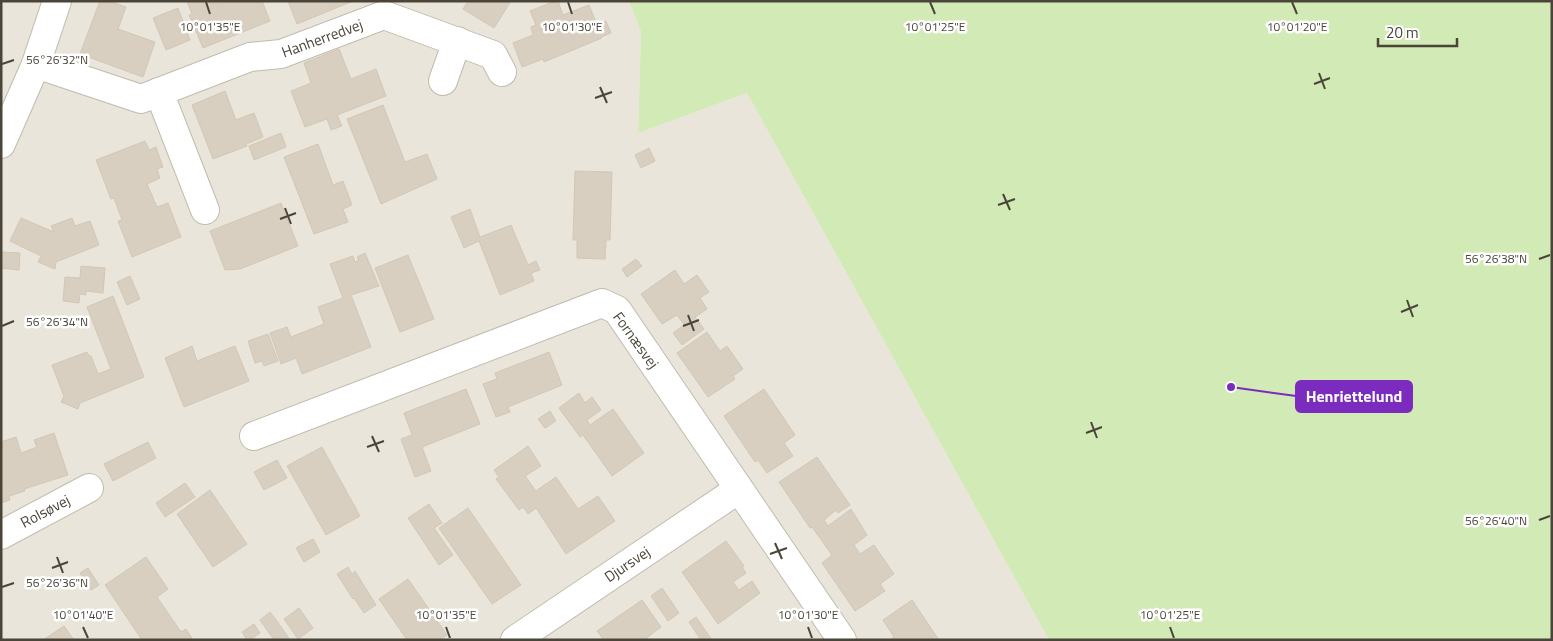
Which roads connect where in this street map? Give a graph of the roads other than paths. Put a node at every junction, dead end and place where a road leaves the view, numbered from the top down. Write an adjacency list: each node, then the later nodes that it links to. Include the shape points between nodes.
1 (57, 1): 3 (street)
2 (457, 41): 4 (street, Hanherredvej, via 493,55); 5 (street); 6 (street, Hanherredvej, via 384,15 281,54 250,57)
3 (36, 64): 6 (street, Hanherredvej, via 141,99); 7 (street)
4 (502, 72)
5 (443, 81)
6 (159, 92): 8 (street)
7 (1, 144)
8 (205, 210)
9 (254, 436): 11 (street, Fornæsvej, via 602,303 617,310)
10 (90, 488): 12 (street, Rolsøvej)
11 (740, 489): 13 (street, Djursvej); 14 (street, Fornæsvej)
12 (1, 535)
13 (515, 640)
14 (842, 640)

